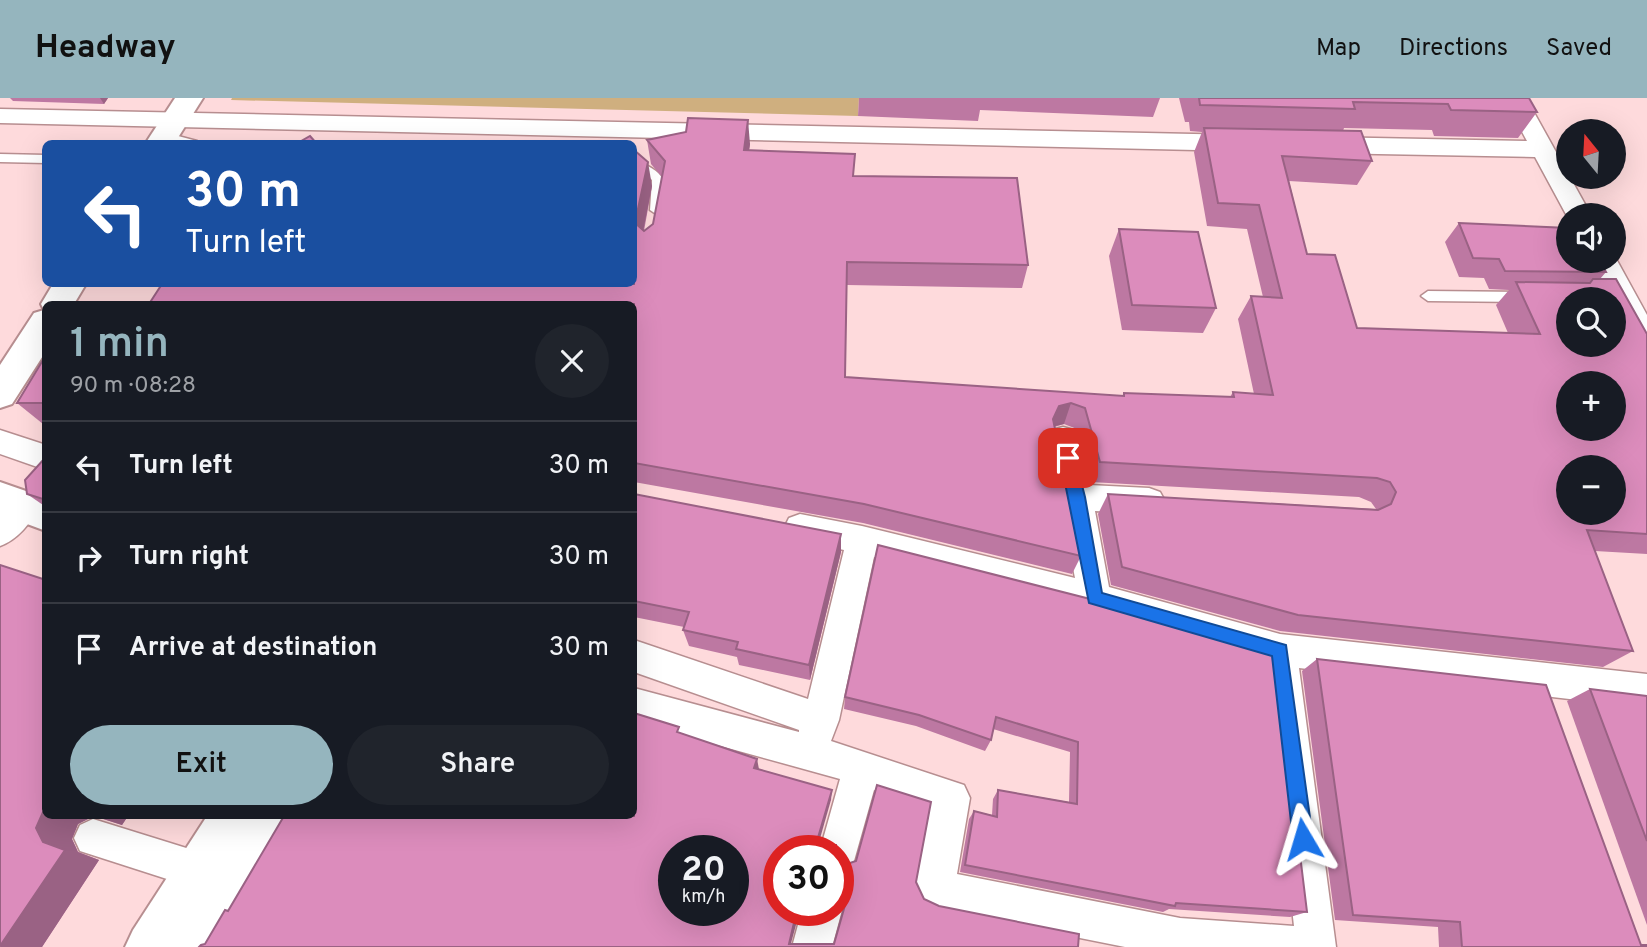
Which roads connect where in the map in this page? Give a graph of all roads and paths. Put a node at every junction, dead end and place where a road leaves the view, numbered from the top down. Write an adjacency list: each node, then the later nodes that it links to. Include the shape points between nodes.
1 (1515, 98): 7 (street)
2 (0, 116): 3 (street)
3 (171, 125): 4 (lane); 5 (street)
4 (188, 140)
5 (1264, 143)
6 (1305, 144): 7 (street)
7 (1543, 149): 11 (street)
8 (0, 158): 9 (lane)
9 (42, 159)
10 (637, 166): 12 (lane, via 661,184)
11 (1572, 203)
12 (654, 222)
13 (1428, 296): 14 (lane)
14 (1533, 297)
15 (1626, 310): 17 (street)
16 (42, 328): 18 (street)
17 (1647, 340)
18 (0, 394)
19 (1063, 439): 22 (street)
20 (0, 442): 21 (street)
21 (42, 457)
22 (1077, 497): 23 (street); 26 (street)
23 (1171, 502)
24 (768, 522): 25 (street)
25 (862, 540): 26 (street); 33 (street)
26 (1094, 598): 27 (street)
27 (1280, 650): 29 (street); 46 (street)
28 (637, 657): 33 (street)
29 (1539, 681): 30 (street); 32 (street)
30 (1647, 691)
31 (637, 706): 33 (street)
32 (1552, 719)
33 (815, 737): 34 (street)
34 (862, 767): 37 (street); 41 (street, via 951,798 935,889)
35 (231, 819): 39 (street)
36 (276, 819): 43 (street)
37 (843, 835)
38 (93, 838): 39 (street)
39 (198, 870): 42 (street)
40 (818, 926): 44 (street)
41 (1181, 942): 45 (street)
42 (150, 947)
43 (197, 947)
44 (812, 947)
45 (1300, 947)
46 (1316, 947)

